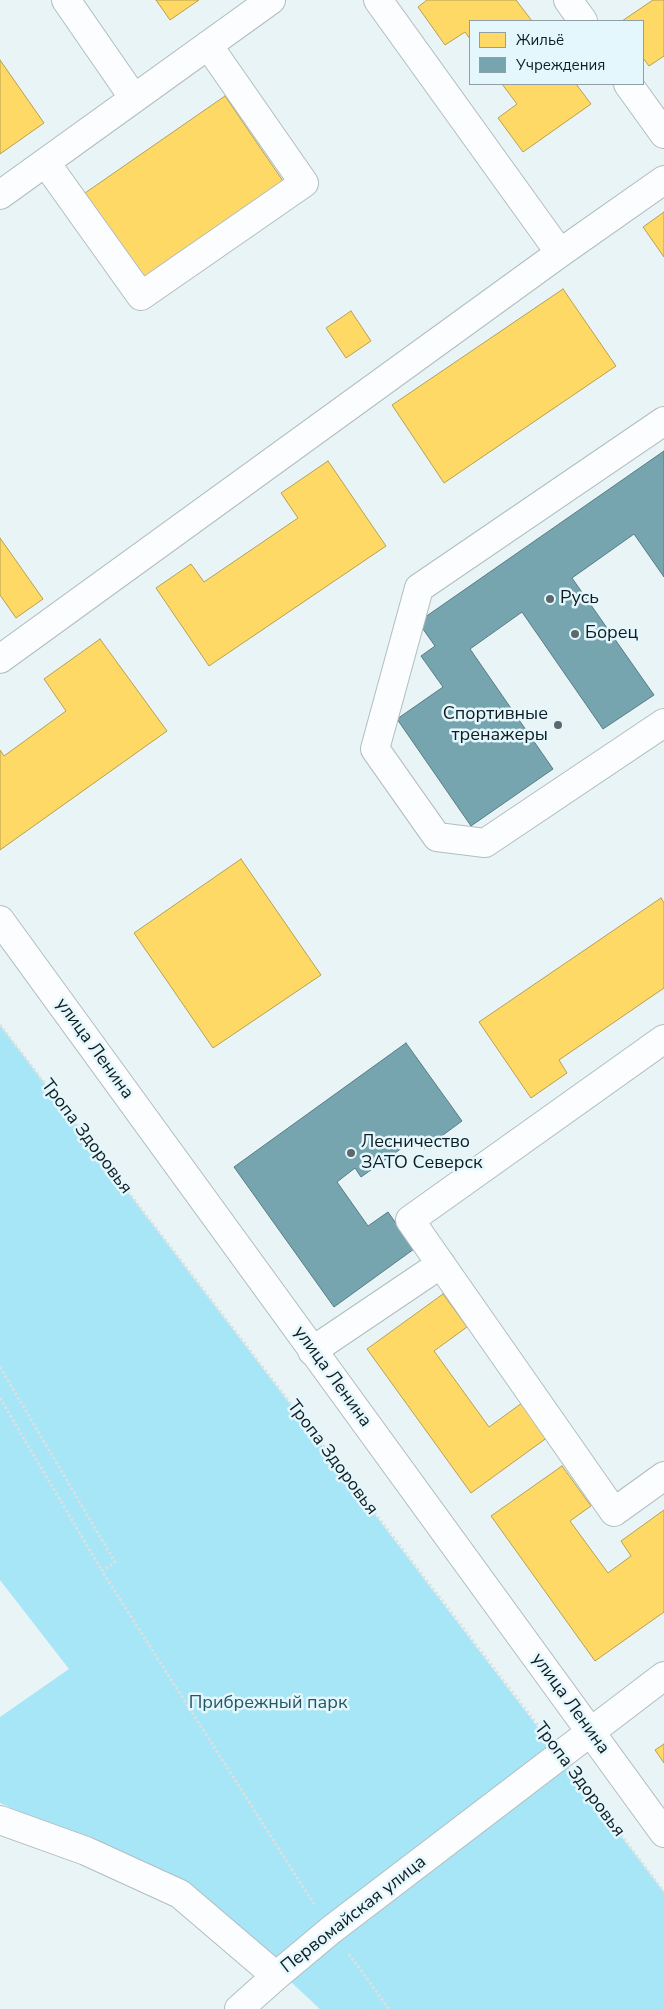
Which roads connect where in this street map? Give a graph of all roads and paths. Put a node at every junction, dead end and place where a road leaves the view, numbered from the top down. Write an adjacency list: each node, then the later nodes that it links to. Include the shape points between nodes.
1 (66, 0): 8 (street)
2 (271, 0): 6 (street)
3 (378, 0): 13 (street)
4 (568, 0): 5 (street)
5 (582, 20)
6 (208, 45): 8 (street); 10 (street, via 304,184 141,296)
7 (629, 85): 9 (street)
8 (133, 97): 10 (street)
9 (664, 134)
10 (46, 163): 12 (street)
11 (664, 180): 13 (street)
12 (0, 195)
13 (560, 252): 15 (street)
14 (664, 421): 16 (street, via 419,588 375,749 437,838 485,842)
15 (0, 659)
16 (664, 723)
17 (0, 920): 21 (street, улица Ленина)
18 (0, 1025): 28 (path, Тропа Здоровья)
19 (664, 1039): 20 (street, via 410,1220)
20 (441, 1264): 21 (street); 24 (street, via 614,1512)
21 (312, 1351): 27 (street, улица Ленина)
22 (0, 1367): 25 (path, via 115,1562)
23 (0, 1398): 25 (path)
24 (664, 1476)
25 (102, 1571): 32 (path)
26 (664, 1676): 27 (street, Первомайская улица)
27 (590, 1731): 28 (street, Первомайская улица); 30 (street, улица Ленина)
28 (560, 1755): 31 (path, Тропа Здоровья); 32 (street, Первомайская улица)
29 (0, 1820): 33 (street, Первомайская улица, via 86,1851 180,1894)
30 (664, 1833)
31 (664, 1892)
32 (331, 1930): 33 (street, Первомайская улица); 35 (path)
33 (276, 1976): 34 (street)
34 (239, 2009)
35 (389, 2009)

